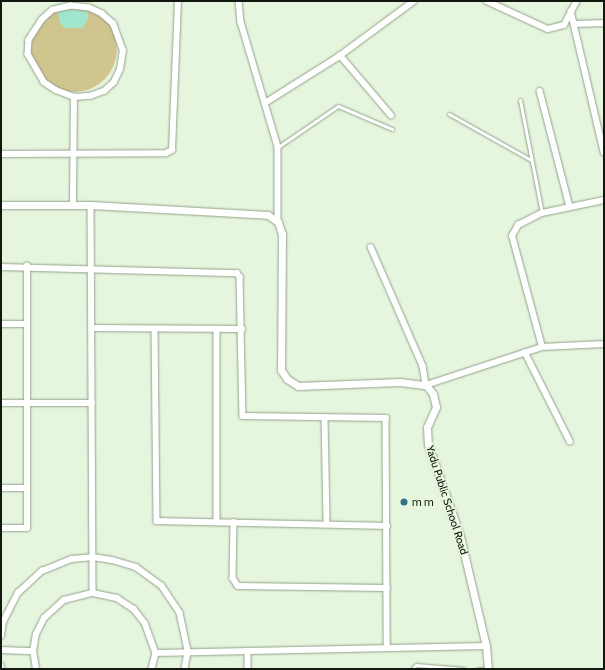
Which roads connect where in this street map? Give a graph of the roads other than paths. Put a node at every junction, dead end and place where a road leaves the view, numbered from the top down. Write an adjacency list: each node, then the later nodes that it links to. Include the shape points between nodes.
1 (178, 1): 20 (street, via 172,150 166,153)
2 (414, 1): 9 (street)
3 (487, 1): 6 (street, via 548,29 564,25)
4 (577, 1): 6 (street)
5 (238, 2): 13 (street)
6 (571, 11): 7 (street)
7 (574, 24): 8 (street); 18 (street)
8 (604, 24)
9 (340, 55): 13 (street); 15 (street)
10 (540, 91): 26 (street)
11 (74, 97): 11 (street, via 90,96 104,91 114,82 120,69 123,51 113,24 102,14 89,8 71,6 53,10 42,20 29,40 28,54 44,82); 20 (street)
12 (520, 100): 21 (lane)
13 (265, 103): 17 (street)
14 (449, 114): 21 (lane)
15 (391, 115)
16 (392, 129): 17 (lane, via 338,106)
17 (278, 147): 28 (street)
18 (604, 152)
19 (1, 154): 20 (street)
20 (72, 154): 24 (street)
21 (531, 160): 27 (lane)
22 (604, 200): 26 (street)
23 (1, 205): 24 (street)
24 (73, 205): 25 (street)
25 (91, 205): 28 (street, via 268,215); 32 (street)
26 (570, 208): 27 (street)
27 (542, 213): 40 (street, via 518,225 512,236)
28 (278, 222): 42 (street, via 282,234 281,370 287,379 298,386 400,382)
29 (371, 248): 42 (street, Yadu Public School Road, via 423,366)
30 (27, 266): 31 (street); 32 (street); 34 (street)
31 (1, 267)
32 (91, 270): 35 (street); 38 (street, via 237,273 240,277)
33 (1, 324): 34 (street)
34 (27, 324): 44 (street)
35 (92, 328): 36 (street); 45 (street)
36 (155, 328): 37 (street); 50 (street, via 157,520)
37 (217, 329): 38 (street); 50 (street)
38 (242, 329): 46 (street, via 243,416)
39 (604, 344): 40 (street)
40 (542, 347): 41 (street)
41 (524, 352): 42 (street); 47 (street)
42 (426, 385): 59 (street, Yadu Public School Road, via 433,394 436,407 428,427 428,444 460,536)
43 (1, 403): 44 (street)
44 (27, 403): 45 (street); 49 (street)
45 (92, 403): 55 (street)
46 (325, 417): 52 (street); 53 (street, via 386,418)
47 (570, 441)
48 (1, 488): 49 (street)
49 (27, 488): 54 (street, via 27,528)
50 (217, 522): 51 (street)
51 (234, 522): 52 (street); 56 (street, via 233,578 238,586)
52 (327, 524): 53 (street)
53 (387, 526): 56 (street)
54 (1, 528)
55 (93, 557): 57 (street); 58 (street, via 72,559 42,571 18,593 3,622); 64 (street, via 136,567 162,586 180,613)
56 (387, 588): 60 (street)
57 (93, 593): 62 (street, via 64,600 53,607 36,634); 65 (street, via 117,598 134,609 145,623)
58 (1, 636)
59 (486, 646): 60 (street); 75 (street, Yadu Public School Road)
60 (386, 647): 63 (street)
61 (1, 650): 62 (street)
62 (33, 651): 68 (street)
63 (248, 651): 64 (street); 71 (street)
64 (188, 652): 65 (street); 70 (street)
65 (156, 653): 69 (street)
66 (1, 665): 67 (street)
67 (2, 669)
68 (36, 669)
69 (152, 669)
70 (185, 669)
71 (248, 669)
72 (412, 669): 73 (lane, via 416,665)
73 (464, 669)
74 (478, 669): 75 (lane)
75 (488, 669)

